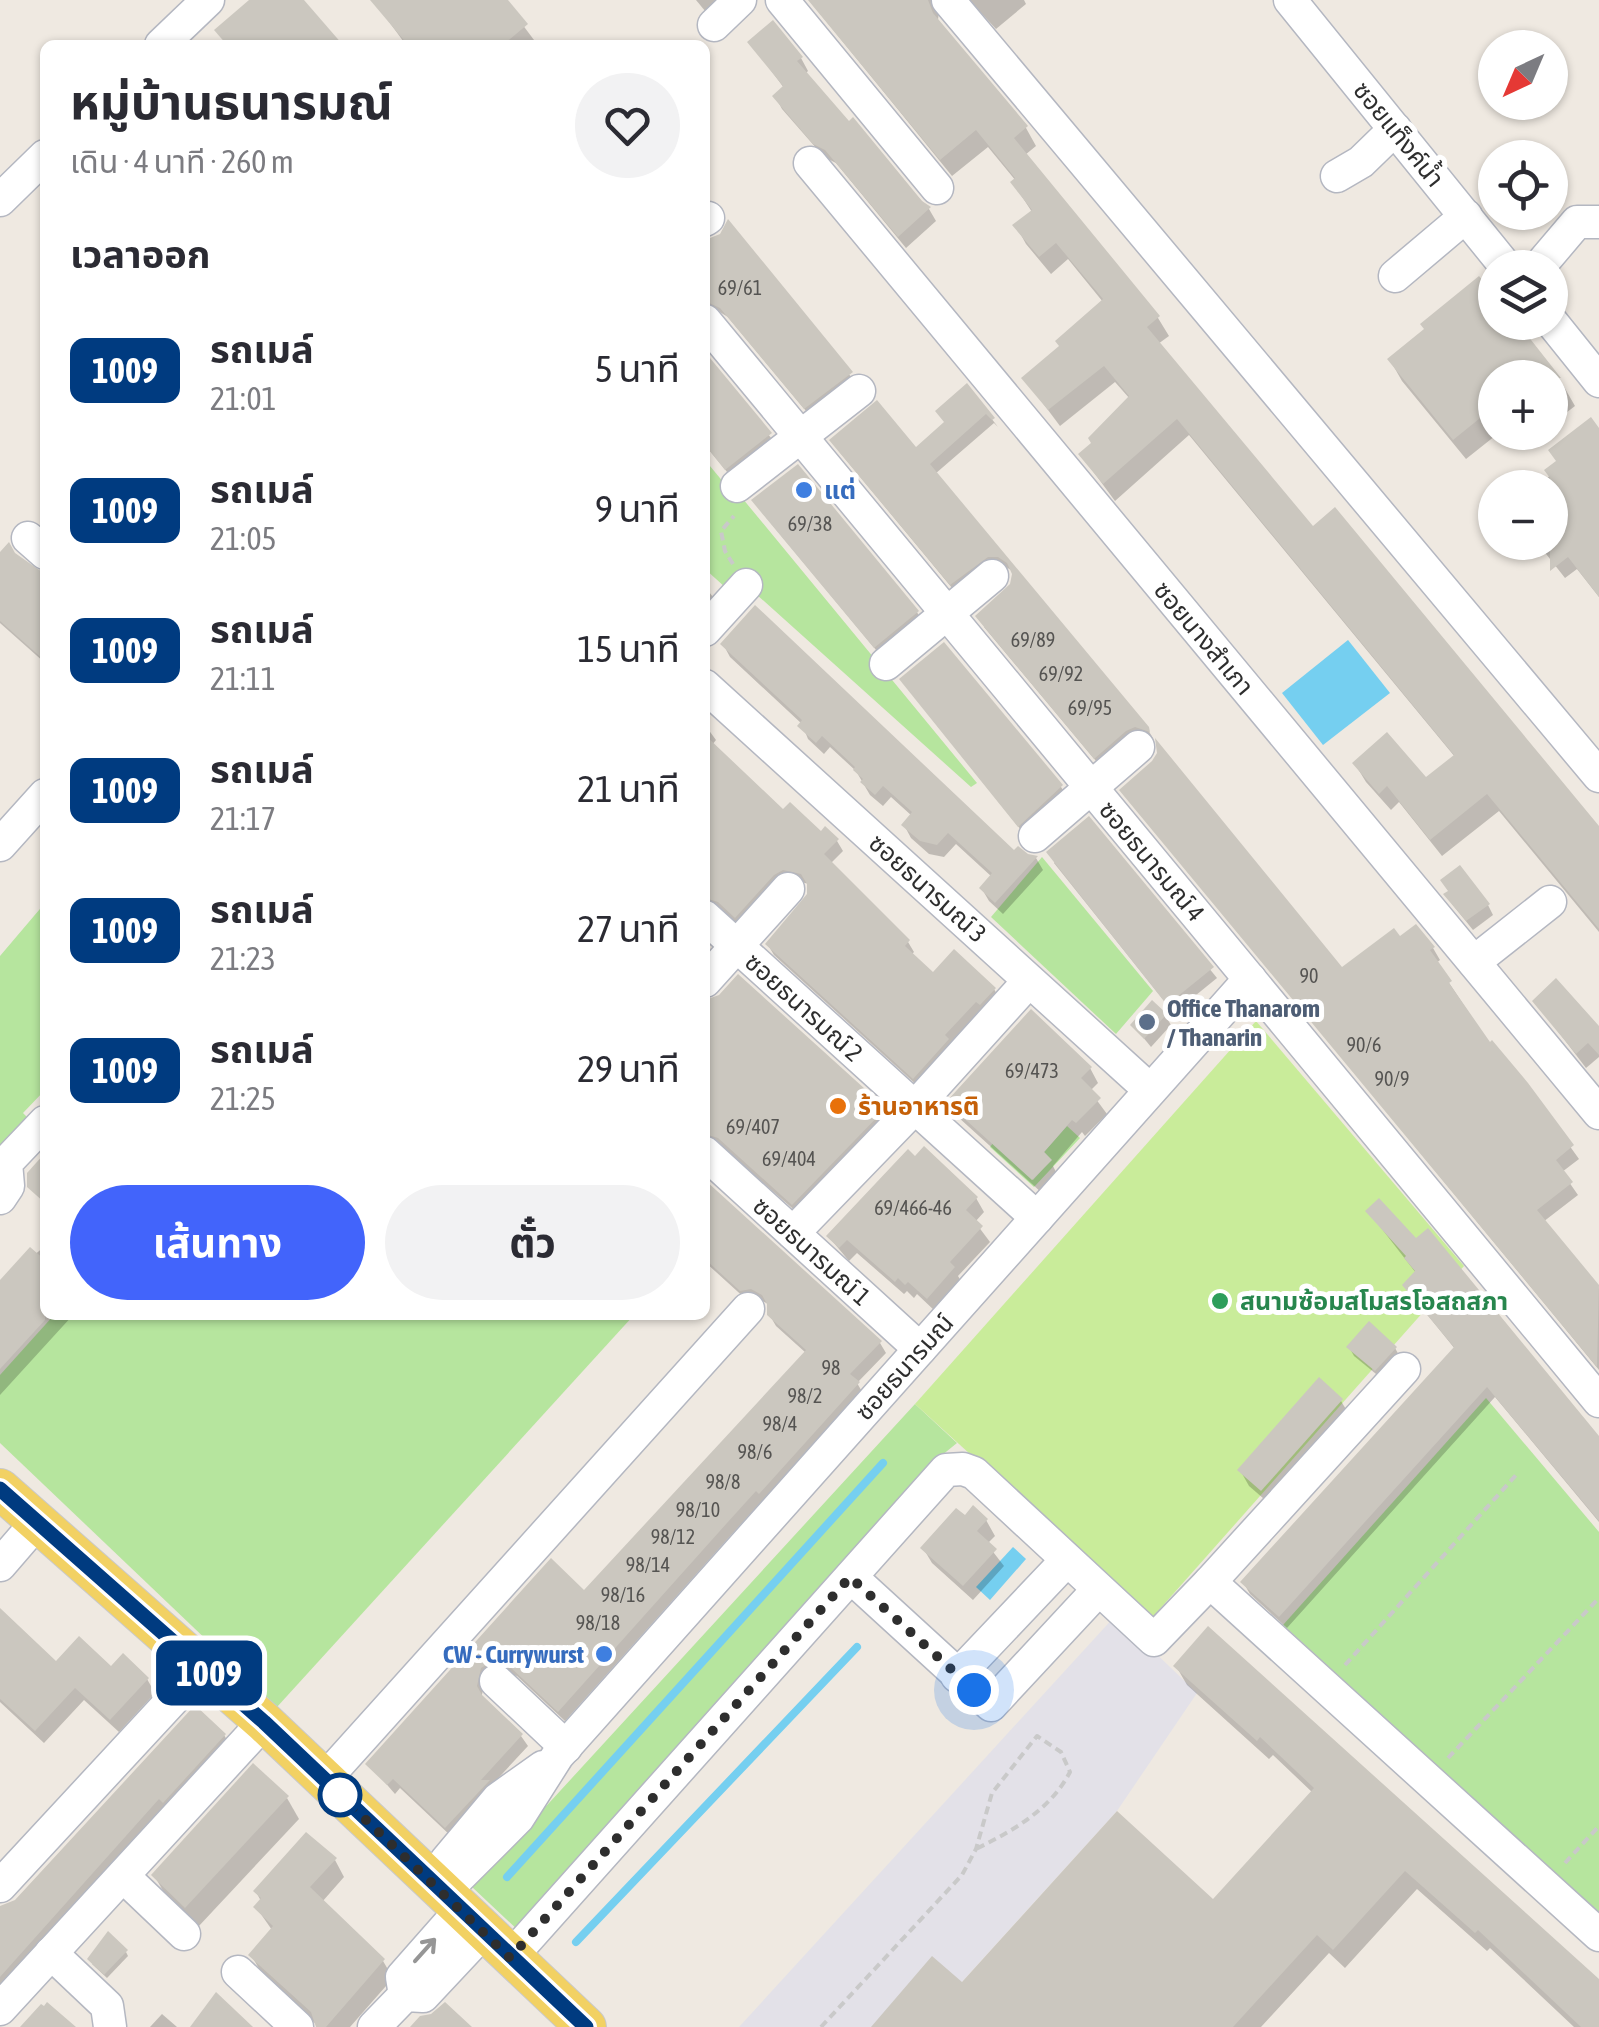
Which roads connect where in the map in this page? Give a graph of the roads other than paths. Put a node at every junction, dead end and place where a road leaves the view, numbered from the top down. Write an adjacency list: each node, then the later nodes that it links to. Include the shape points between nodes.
1 (208, 0): 7 (street)
2 (740, 0): 6 (street)
3 (782, 0): 12 (street)
4 (948, 0): 32 (street)
5 (1290, 0): 8 (street, ซอยแท็งค์น้ำ)
6 (714, 25)
7 (175, 40)
8 (1395, 130): 11 (street); 14 (street, ซอยแท็งค์น้ำ)
9 (40, 161): 13 (street)
10 (810, 162): 41 (street, ซอยนางสำเภา)
11 (1337, 176)
12 (937, 188)
13 (0, 200)
14 (1466, 216): 16 (street, ซอยแท็งค์น้ำ); 18 (street)
15 (1599, 222): 17 (street, via 1577,222)
16 (1493, 250)
17 (1553, 250)
18 (1395, 276)
19 (710, 327): 23 (street, ซอยธนารมณ์ 4)
20 (1566, 340): 21 (street)
21 (1599, 381)
22 (859, 391): 23 (street)
23 (801, 437): 24 (street); 27 (street, ซอยธนารมณ์ 4)
24 (737, 486)
25 (992, 576): 27 (street)
26 (746, 585): 28 (street)
27 (948, 614): 29 (street); 33 (street, ซอยธนารมณ์ 4)
28 (710, 625)
29 (886, 664)
30 (710, 691): 44 (street, ซอยธนารมณ์ 3)
31 (1138, 747): 33 (street)
32 (1599, 776)
33 (1091, 787): 35 (street); 43 (street, ซอยธนารมณ์ 4)
34 (40, 801): 36 (street)
35 (1035, 836)
36 (0, 846)
37 (788, 890): 40 (street)
38 (1550, 902): 41 (street)
39 (710, 921): 40 (street, ซอยธนารมณ์ 2)
40 (738, 946): 42 (street); 46 (street, ซอยธนารมณ์ 2)
41 (1474, 962): 47 (street, ซอยนางสำเภา)
42 (710, 976)
43 (1250, 978): 45 (street, ซอยธนารมณ์); 56 (street, ซอยธนารมณ์ 4)
44 (1030, 980): 45 (street, ซอยธนารมณ์ 3); 46 (street)
45 (1150, 1090): 51 (street, ซอยธนารมณ์)
46 (914, 1107): 51 (street, ซอยธนารมณ์ 2); 52 (street)
47 (1599, 1113)
48 (40, 1127): 50 (street, via 6,1162 8,1186)
49 (710, 1158): 52 (street, ซอยธนารมณ์ 1)
50 (0, 1198)
51 (1037, 1218): 54 (street, ซอยธนารมณ์)
52 (792, 1233): 54 (street, ซอยธนารมณ์ 1)
53 (748, 1310): 69 (street)
54 (920, 1349): 68 (street, ซอยธนารมณ์)
55 (1404, 1369): 62 (street)
56 (1599, 1401)
57 (0, 1489): 58 (main road)
58 (38, 1521): 60 (street); 64 (main road)
59 (1067, 1560): 61 (street, via 974,1473 946,1470); 63 (street); 65 (street)
60 (0, 1566)
61 (850, 1577): 65 (street); 72 (street)
62 (1210, 1582): 63 (street, via 1154,1640); 74 (street)
63 (1098, 1590): 65 (street, via 991,1705)
64 (203, 1667): 67 (main road); 71 (street)
65 (957, 1676)
66 (496, 1681): 68 (street)
67 (264, 1722): 69 (main road); 70 (street)
68 (562, 1751): 72 (street, ซอยธนารมณ์)
69 (324, 1780): 72 (main road)
70 (124, 1876): 73 (street); 75 (street)
71 (0, 1886)
72 (465, 1915): 80 (street, via 422,1996 405,1995); 81 (main road)
73 (184, 1934)
74 (1599, 1935)
75 (51, 1953): 77 (street); 78 (street, via 107,2006)
76 (238, 1972): 79 (street)
77 (0, 2009)
78 (110, 2027)
79 (297, 2027)
80 (374, 2027)
81 (586, 2027)

